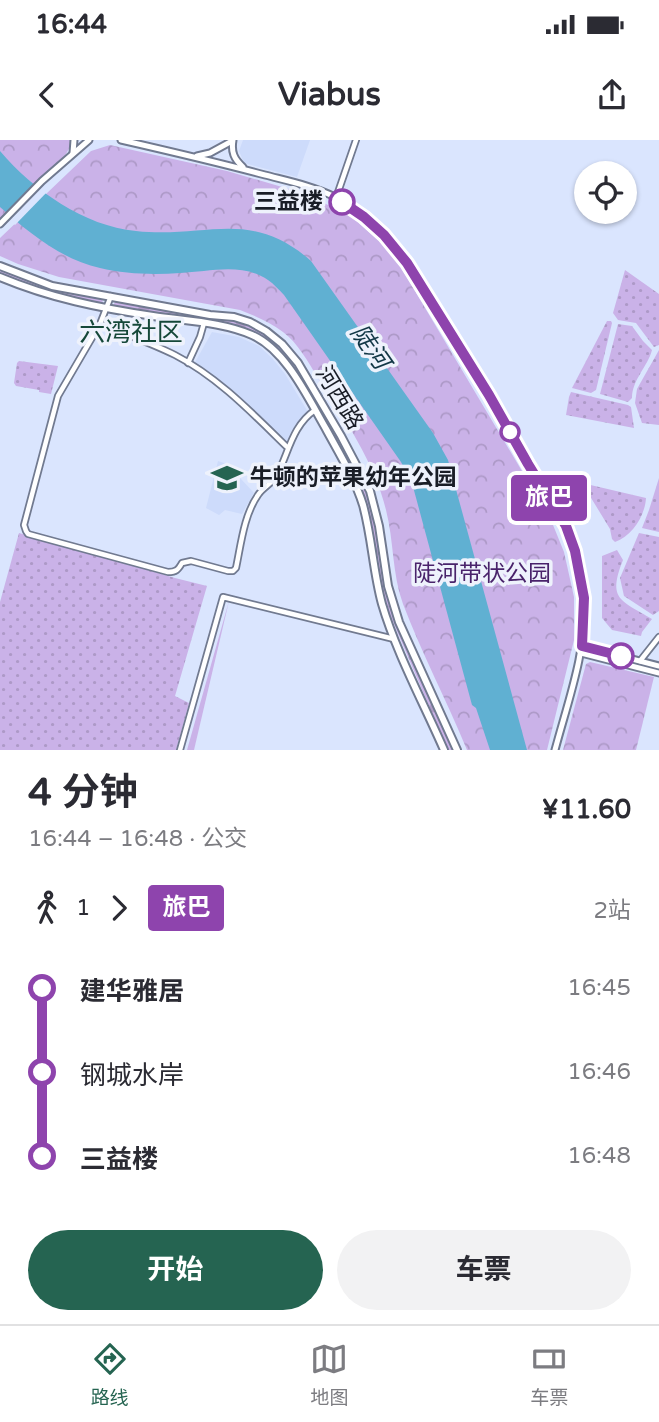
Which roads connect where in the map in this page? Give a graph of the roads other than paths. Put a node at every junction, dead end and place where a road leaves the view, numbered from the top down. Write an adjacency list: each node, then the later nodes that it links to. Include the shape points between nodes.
1 (74, 140): 6 (street)
2 (89, 140): 6 (street)
3 (121, 140): 7 (street)
4 (356, 140): 9 (street)
5 (232, 141): 7 (street); 8 (street, via 232,152)
6 (73, 153): 10 (street)
7 (194, 157): 8 (street)
8 (246, 170): 9 (street)
9 (337, 198): 23 (street, via 384,235 407,263 566,526 584,598)
10 (0, 224)
11 (0, 266): 13 (main road, 河西路, via 51,286)
12 (0, 277): 14 (main road, 河西路)
13 (111, 296): 14 (street); 18 (main road, 河西路, via 250,322 282,344)
14 (105, 309): 15 (main road, 河西路); 16 (street)
15 (204, 323): 17 (street); 19 (main road, 河西路, via 253,335 268,345)
16 (100, 324): 17 (street); 20 (street, via 58,396 24,525 28,534 168,572 187,561 233,571 247,517 259,493 273,482)
17 (188, 363): 20 (street, via 232,395)
18 (322, 403): 19 (main road); 29 (main road, 河西路, via 370,491 399,622)
19 (315, 410): 20 (street, via 304,417); 22 (main road, 河西路, via 362,501 382,605)
20 (287, 447)
21 (659, 637): 24 (street)
22 (395, 639): 27 (street, via 223,597); 28 (main road, 河西路)
23 (581, 650): 24 (street); 26 (street); 30 (street)
24 (640, 661): 25 (street)
25 (659, 666)
26 (659, 673)
27 (180, 750)
28 (444, 750)
29 (457, 750)
30 (555, 750)

